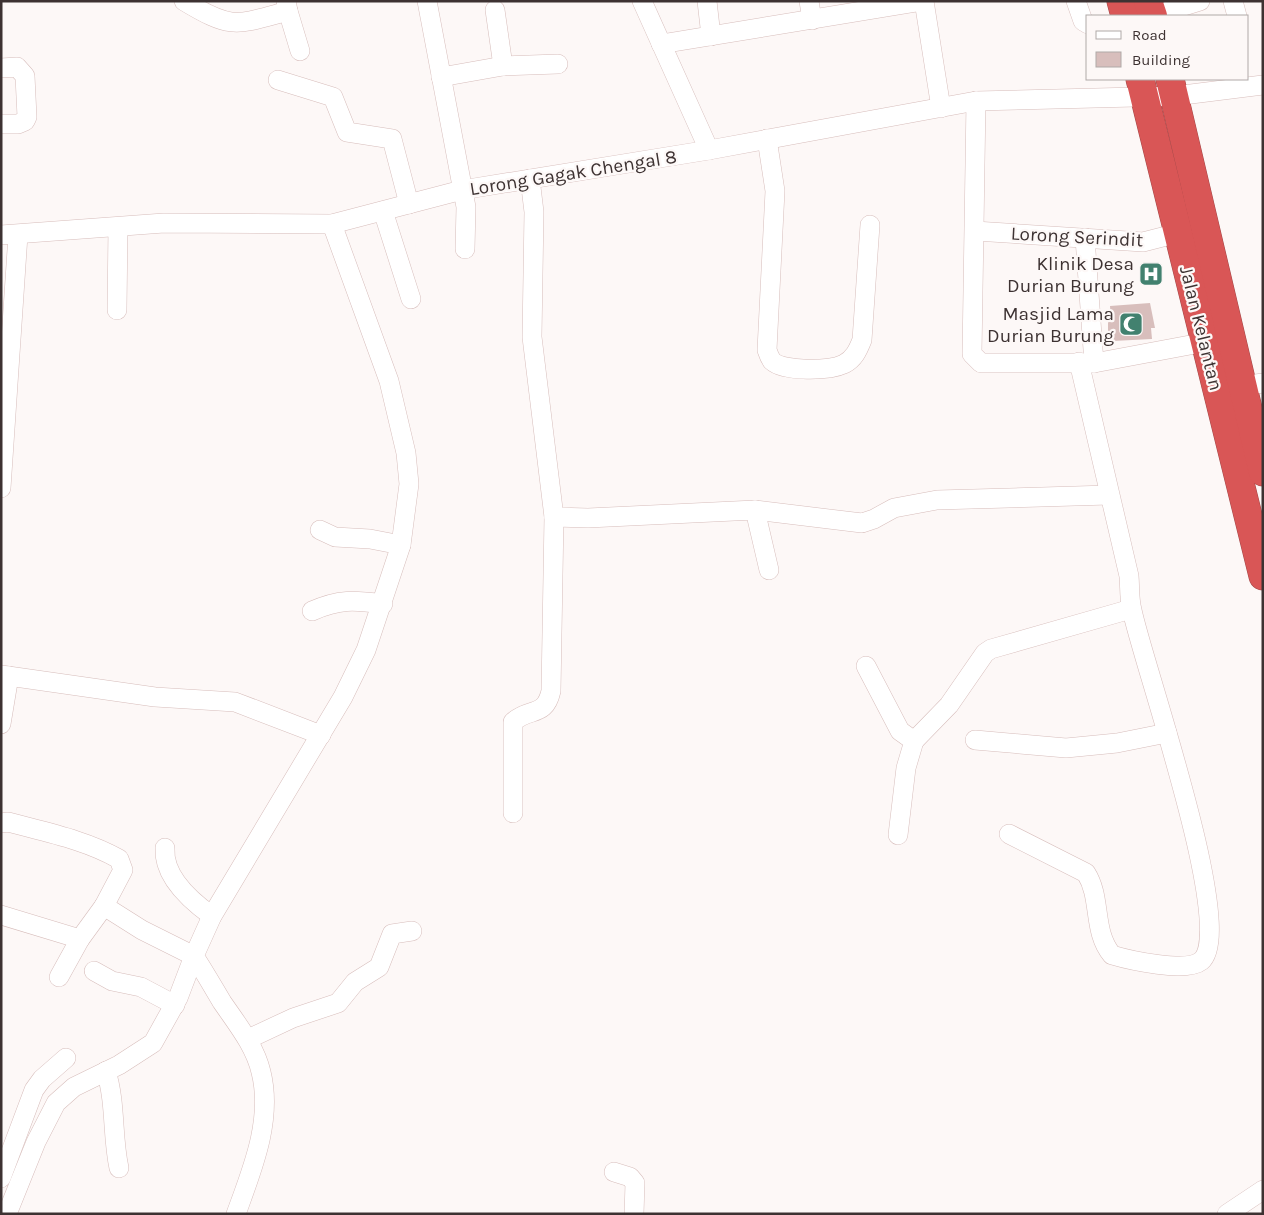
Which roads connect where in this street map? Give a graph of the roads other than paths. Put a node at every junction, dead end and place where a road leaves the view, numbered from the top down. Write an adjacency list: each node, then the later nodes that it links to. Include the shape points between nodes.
1 (184, 1): 11 (street, via 224,22 240,24)
2 (427, 1): 25 (street)
3 (642, 1): 20 (street)
4 (707, 1): 19 (street)
5 (924, 1): 13 (street); 31 (street)
6 (1076, 1): 18 (street, via 1082,21)
7 (1121, 1): 14 (highway)
8 (1148, 1): 15 (highway)
9 (1200, 1): 16 (street)
10 (1233, 1): 17 (street)
11 (287, 6): 21 (street)
12 (495, 10): 23 (street)
13 (810, 10): 19 (street)
14 (1125, 15)
15 (1152, 15)
16 (1155, 15)
17 (1237, 15)
18 (1086, 23)
19 (711, 36): 20 (street)
20 (662, 44): 34 (street)
21 (300, 51)
22 (558, 64): 23 (street)
23 (504, 66): 25 (street)
24 (1, 68): 32 (street, via 17,67 25,76 27,116 18,124)
25 (441, 77): 36 (street)
26 (278, 80): 37 (street, via 333,97 350,134 392,139)
27 (1250, 84): 28 (street, Lorong Gagak Chengal 8)
28 (1172, 87): 29 (street, Lorong Gagak Chengal 8); 52 (highway, Jalan Kelantan)
29 (1143, 88): 30 (street, Lorong Gagak Chengal 8); 43 (highway, Jalan Kelantan)
30 (976, 102): 31 (street, Lorong Gagak Chengal 8); 42 (street)
31 (941, 108): 33 (street, Lorong Gagak Chengal 8)
32 (1, 124)
33 (767, 139): 34 (street, Lorong Gagak Chengal 8); 40 (street, via 775,191 767,350 772,360 781,366 823,370 844,364 856,353 862,340)
34 (709, 150): 35 (street, Lorong Gagak Chengal 8)
35 (530, 179): 36 (street, Lorong Gagak Chengal 8); 57 (street, via 534,212 532,336)
36 (462, 190): 37 (street, Lorong Gagak Chengal 8); 46 (street, via 467,215)
37 (409, 204): 38 (street, Lorong Gagak Chengal 8)
38 (383, 211): 39 (street, Lorong Gagak Chengal 8); 47 (street)
39 (332, 224): 41 (street, Lorong Gagak Chengal 8, via 164,223); 59 (street, via 389,381 406,454 409,484)
40 (870, 225)
41 (118, 227): 44 (street, Lorong Gagak Chengal 8); 48 (street)
42 (975, 231): 45 (street, Lorong Serindit); 50 (street, via 972,354 975,359 981,363)
43 (1178, 233): 45 (street, Lorong Serindit, via 1143,242); 49 (highway, Jalan Kelantan)
44 (10, 235): 51 (street)
45 (1085, 238): 50 (street)
46 (465, 249)
47 (411, 299)
48 (117, 310)
49 (1206, 342): 50 (street); 61 (highway, Jalan Kelantan)
50 (1087, 362): 55 (street)
51 (5, 373): 54 (street)
52 (1252, 385): 53 (highway, Jalan Kelantan)
53 (1262, 465)
54 (1, 488)
55 (1109, 495): 56 (street, via 938,500 894,508 862,523); 63 (street, via 1130,576)
56 (755, 510): 57 (street); 60 (street)
57 (554, 517): 72 (street, via 551,691 541,710 513,722)
58 (320, 530): 59 (street, via 335,537)
59 (401, 545): 62 (street)
60 (769, 570)
61 (1263, 576)
62 (383, 604): 64 (street, via 345,600); 69 (street, via 366,650)
63 (1131, 609): 68 (street); 71 (street, via 991,649 949,705)
64 (312, 611)
65 (866, 666): 71 (street, via 900,731)
66 (5, 676): 67 (street); 69 (street, via 155,697 235,702)
67 (1, 724)
68 (1167, 733): 70 (street, via 1117,743 1066,748); 74 (street, via 1183,786 1207,903 1210,945 1200,963 1184,967 1112,955 1100,935 1091,881 1086,873)
69 (321, 735): 79 (street)
70 (975, 740)
71 (914, 741): 75 (street, via 906,768)
72 (513, 813)
73 (1, 823): 77 (street, via 8,822 59,836 108,852 119,859 123,870)
74 (1009, 834)
75 (898, 835)
76 (165, 848): 79 (street, via 167,866 175,879 192,900)
77 (104, 906): 81 (street); 82 (street, via 142,930)
78 (1, 915): 81 (street)
79 (212, 916): 82 (street)
80 (412, 931): 86 (street, via 392,934 379,967 355,982 338,1003 293,1018)
81 (80, 938): 84 (street)
82 (194, 956): 85 (street); 86 (street)
83 (94, 971): 85 (street, via 112,981 141,987)
84 (58, 977)
85 (175, 1005): 88 (street, via 153,1044)
86 (248, 1039): 95 (street, via 261,1072 264,1108 254,1166)
87 (66, 1058): 89 (street)
88 (106, 1071): 89 (street, via 74,1087); 90 (street, via 113,1098 114,1138)
89 (51, 1088): 92 (street, via 34,1090); 94 (street, via 45,1121)
90 (120, 1168)
91 (614, 1172): 96 (street, via 630,1177 635,1183)
92 (1, 1178)
93 (1263, 1190): 97 (street)
94 (7, 1214)
95 (236, 1214)
96 (634, 1214)
97 (1227, 1214)

